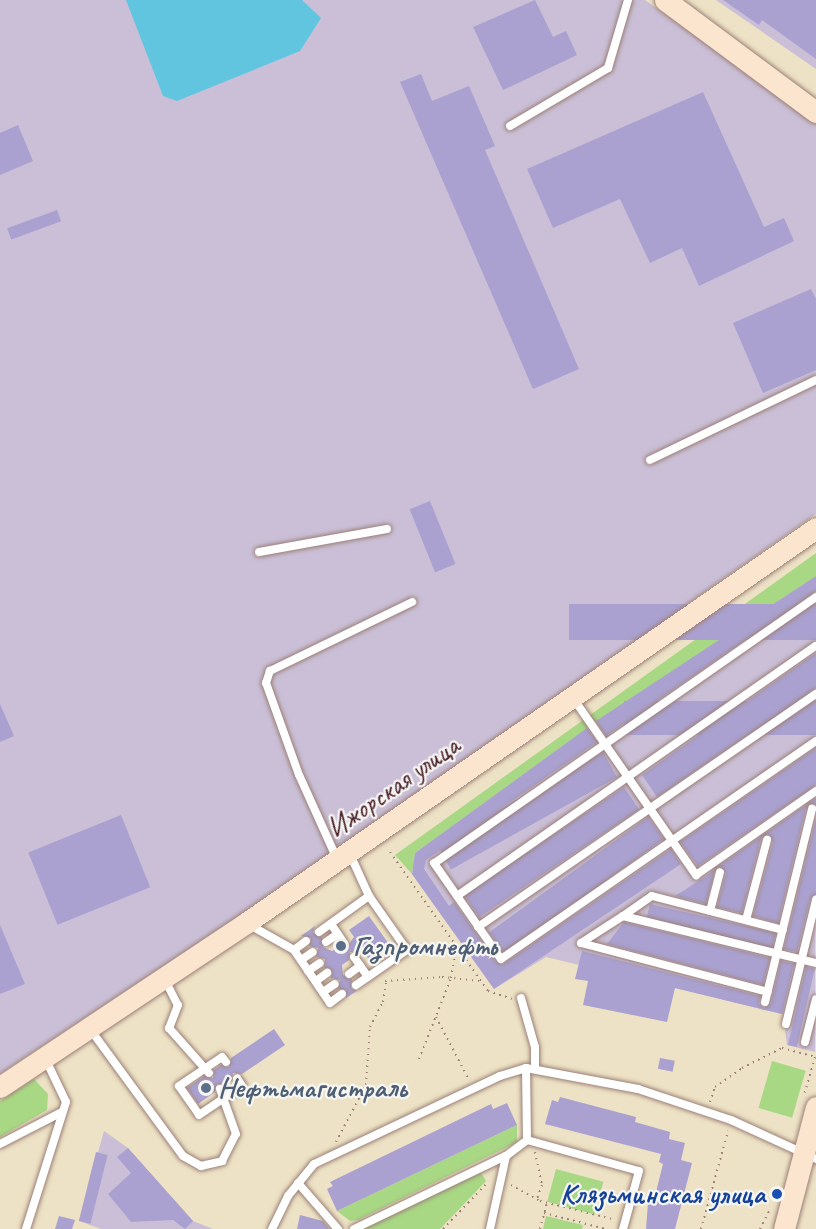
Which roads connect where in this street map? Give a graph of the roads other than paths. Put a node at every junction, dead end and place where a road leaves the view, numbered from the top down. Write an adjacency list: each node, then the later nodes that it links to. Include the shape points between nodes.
1 (628, 0): 4 (lane, via 608,68)
2 (665, 0): 3 (street)
3 (816, 112)
4 (510, 126)
5 (816, 380): 6 (lane)
6 (650, 460)
7 (816, 528): 14 (street, Ижорская улица)
8 (387, 529): 9 (lane)
9 (259, 552)
10 (816, 597): 16 (lane)
11 (412, 602): 23 (lane, via 270,670 266,683 299,775)
12 (816, 646): 17 (lane)
13 (816, 694): 19 (lane)
14 (572, 697): 16 (lane); 23 (street, Ижорская улица)
15 (816, 741): 22 (lane)
16 (605, 744): 17 (lane); 26 (lane, via 434,862)
17 (628, 777): 19 (lane); 26 (lane)
18 (816, 791): 22 (lane, via 696,874)
19 (650, 808): 22 (lane); 33 (lane)
20 (812, 808): 34 (lane)
21 (767, 840): 30 (lane)
22 (672, 841): 33 (lane, via 501,959)
23 (343, 856): 25 (lane); 31 (street, Ижорская улица)
24 (720, 872): 28 (lane)
25 (369, 896): 32 (lane); 52 (lane, via 406,950)
26 (457, 896): 33 (lane)
27 (816, 900): 44 (lane)
28 (710, 911): 29 (lane, via 652,896); 30 (lane)
29 (623, 916): 42 (lane); 58 (lane, via 581,943)
30 (746, 920): 34 (lane)
31 (246, 923): 40 (lane); 53 (street, Ижорская улица)
32 (331, 924): 35 (lane); 36 (lane)
33 (478, 927)
34 (783, 930): 42 (lane)
35 (319, 932)
36 (338, 934): 38 (lane); 39 (lane)
37 (306, 941): 40 (lane)
38 (326, 942)
39 (344, 943)
40 (294, 950): 45 (lane)
41 (313, 952): 45 (lane)
42 (777, 953): 44 (lane); 58 (lane)
43 (354, 957): 48 (lane)
44 (801, 959): 47 (lane); 63 (lane)
45 (301, 960): 49 (lane)
46 (320, 963): 49 (lane)
47 (816, 963)
48 (360, 966): 51 (lane); 52 (lane)
49 (308, 971): 54 (lane)
50 (327, 973): 54 (lane)
51 (349, 974)
52 (368, 977): 56 (lane)
53 (164, 979): 64 (street, Ижорская улица); 70 (lane, via 178,1005 169,1029)
54 (316, 981): 57 (lane)
55 (335, 984): 57 (lane)
56 (356, 985)
57 (323, 992): 59 (lane, via 330,1003)
58 (768, 992): 62 (lane)
59 (342, 994)
60 (520, 998): 69 (lane, via 535,1047)
61 (816, 999): 65 (lane)
62 (765, 1002)
63 (786, 1024)
64 (89, 1028): 66 (street, Ижорская улица); 74 (lane, via 183,1156 201,1166 222,1161 236,1134)
65 (805, 1042)
66 (45, 1058): 72 (street, Ижорская улица); 78 (lane, via 66,1102)
67 (226, 1062): 70 (lane, via 222,1057)
68 (526, 1068): 69 (lane); 79 (lane); 83 (lane, via 314,1164)
69 (535, 1069): 82 (lane, via 638,1089 731,1120)
70 (207, 1070): 76 (lane, via 179,1086 199,1115)
71 (237, 1078): 74 (lane, via 242,1086)
72 (0, 1087)
73 (220, 1089): 74 (lane)
74 (225, 1097): 76 (lane)
75 (205, 1099): 76 (lane)
76 (211, 1107)
77 (816, 1107): 82 (street)
78 (62, 1112): 80 (lane); 85 (lane)
79 (527, 1140): 81 (lane); 84 (lane, via 639,1171)
80 (0, 1144)
81 (506, 1156): 88 (lane); 89 (lane)
82 (810, 1157): 90 (street)
83 (298, 1183): 86 (lane); 87 (lane)
84 (623, 1226)
85 (26, 1229)
86 (272, 1229)
87 (338, 1229)
88 (354, 1229)
89 (489, 1229)
90 (784, 1229)

